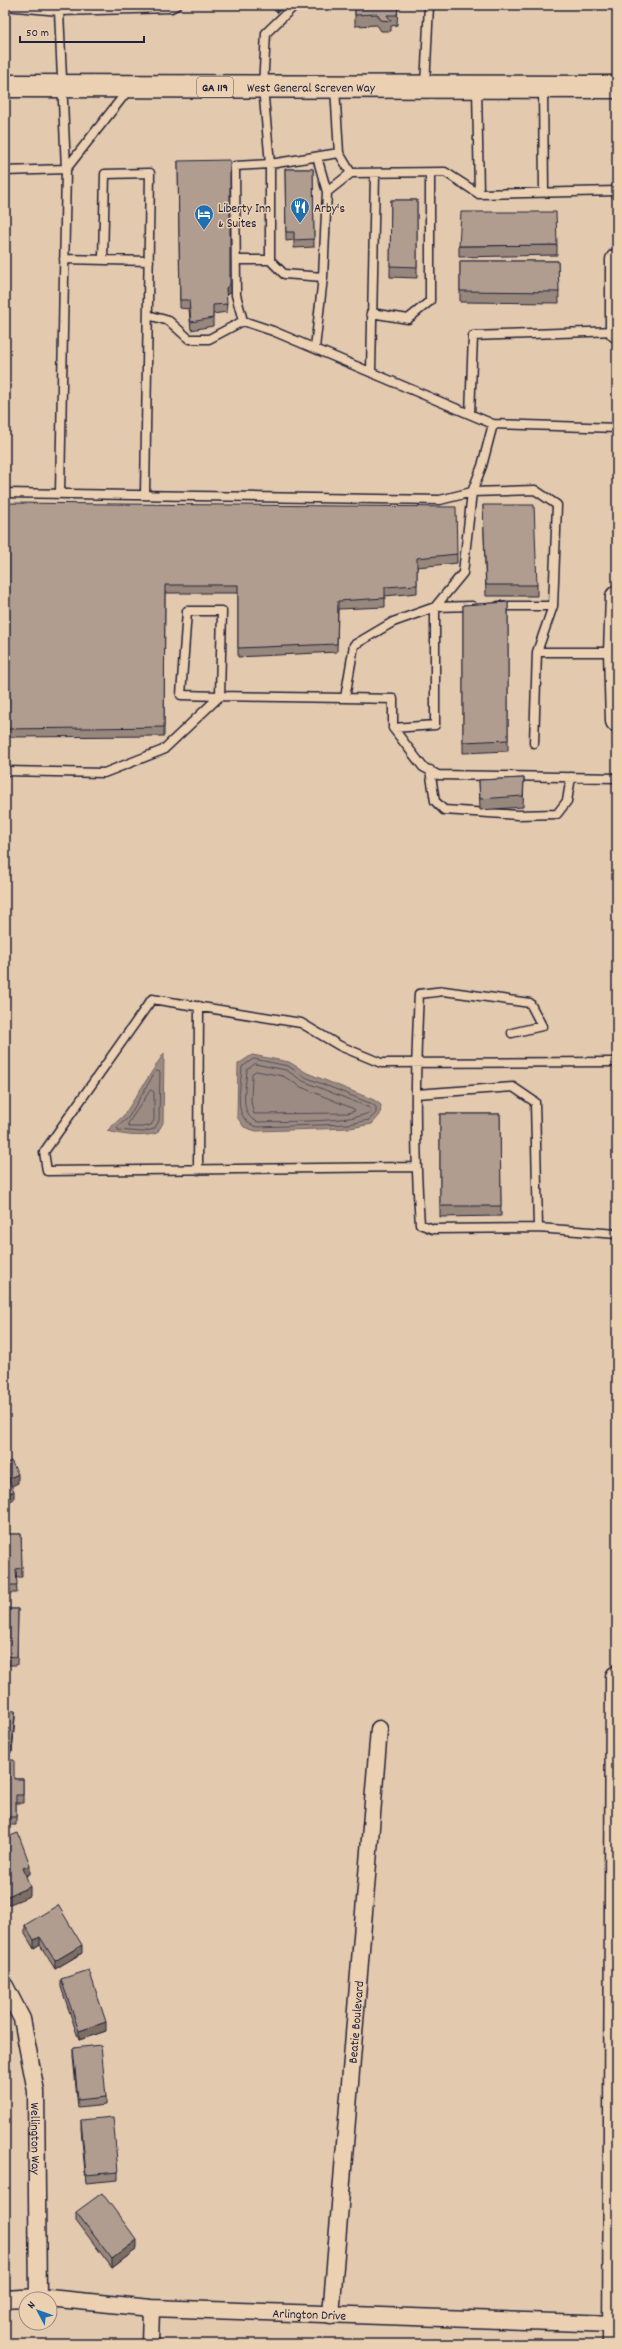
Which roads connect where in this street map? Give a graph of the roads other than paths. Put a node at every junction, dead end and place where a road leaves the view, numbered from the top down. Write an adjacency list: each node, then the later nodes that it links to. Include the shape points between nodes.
1 (177, 5): 5 (lane, via 171,8)
2 (295, 5): 9 (lane, via 266,33)
3 (430, 5): 11 (lane)
4 (5, 6): 5 (lane)
5 (62, 9): 7 (lane)
6 (5, 86): 7 (main road, West General Screven Way / GA 119)
7 (62, 86): 8 (main road, West General Screven Way / GA 119); 18 (lane)
8 (131, 86): 9 (main road, West General Screven Way / GA 119); 18 (lane)
9 (263, 87): 10 (main road, West General Screven Way / GA 119); 17 (lane)
10 (335, 87): 11 (main road, West General Screven Way / GA 119); 15 (lane)
11 (425, 87): 12 (main road, West General Screven Way / GA 119)
12 (477, 87): 13 (main road, West General Screven Way / GA 119); 26 (lane)
13 (543, 87): 14 (main road, West General Screven Way / GA 119); 25 (lane)
14 (617, 88)
15 (339, 153): 16 (lane); 20 (lane)
16 (317, 157): 17 (lane); 24 (lane)
17 (270, 164): 29 (lane, via 235,166); 30 (lane)
18 (66, 169): 19 (lane); 27 (lane)
19 (5, 171)
20 (351, 173): 22 (lane); 24 (lane)
21 (430, 173): 22 (lane); 26 (lane, via 444,172); 34 (lane, via 430,301 408,319)
22 (374, 174): 34 (lane)
23 (617, 191): 25 (lane)
24 (327, 192): 33 (lane)
25 (544, 192): 26 (lane)
26 (479, 194)
27 (64, 259): 28 (lane); 45 (lane)
28 (103, 260): 32 (lane); 32 (lane, via 105,174 150,173)
29 (236, 260): 30 (lane); 36 (lane, via 236,295)
30 (270, 260): 33 (lane, via 284,274)
31 (617, 260): 37 (main road)
32 (149, 261): 35 (lane)
33 (323, 277): 38 (lane)
34 (371, 313): 39 (lane)
35 (148, 315): 36 (lane, via 169,320 189,338 209,339); 46 (lane)
36 (242, 321): 38 (lane)
37 (617, 331): 40 (lane, via 473,336)
38 (315, 348): 39 (lane)
39 (371, 372): 40 (lane)
40 (470, 414): 41 (lane)
41 (493, 424): 42 (lane); 43 (lane)
42 (617, 428)
43 (472, 492): 46 (lane, via 440,500); 48 (lane, via 535,490 557,505); 49 (lane, via 463,573)
44 (5, 493): 45 (lane)
45 (60, 493): 46 (lane)
46 (145, 495)
47 (617, 597): 51 (main road)
48 (553, 606): 49 (lane); 50 (lane)
49 (435, 607): 53 (lane, via 393,622 354,646); 55 (lane, via 435,725)
50 (537, 652): 51 (lane); 56 (lane)
51 (615, 652): 54 (main road)
52 (220, 696): 52 (lane, via 222,611 187,611 181,695); 53 (lane); 58 (lane, via 163,750 104,773)
53 (345, 698): 55 (lane, via 393,699)
54 (617, 721)
55 (393, 728): 57 (lane, via 423,767)
56 (534, 743)
57 (430, 770): 59 (lane, via 438,776); 59 (lane, via 435,801 444,810 518,815 557,814 567,801)
58 (5, 771)
59 (571, 777): 60 (lane)
60 (617, 778)
61 (199, 1006): 64 (lane, via 301,1023 340,1046 381,1063); 67 (lane); 67 (lane, via 152,998 44,1152 47,1171)
62 (512, 1033): 64 (lane, via 542,1026 530,1003 444,991 419,994)
63 (617, 1062): 64 (lane)
64 (416, 1063): 65 (lane)
65 (416, 1094): 66 (lane); 68 (lane, via 513,1088 536,1102)
66 (415, 1168): 67 (lane); 68 (lane, via 420,1224 433,1229)
67 (198, 1170)
68 (538, 1228): 69 (lane)
69 (617, 1234)
70 (617, 1677): 72 (main road)
71 (379, 1729): 80 (street, Beatie Boulevard)
72 (616, 1953): 74 (main road)
73 (5, 1986): 75 (street, Wellington Way, via 22,2019 36,2091)
74 (616, 2261): 81 (main road)
75 (38, 2291)
76 (18, 2298): 77 (street, Arlington Drive)
77 (5, 2299)
78 (58, 2299): 79 (street, Arlington Drive)
79 (151, 2308): 80 (street, Arlington Drive); 82 (street)
80 (331, 2315): 81 (street, Arlington Drive)
81 (614, 2334)
82 (150, 2344)

